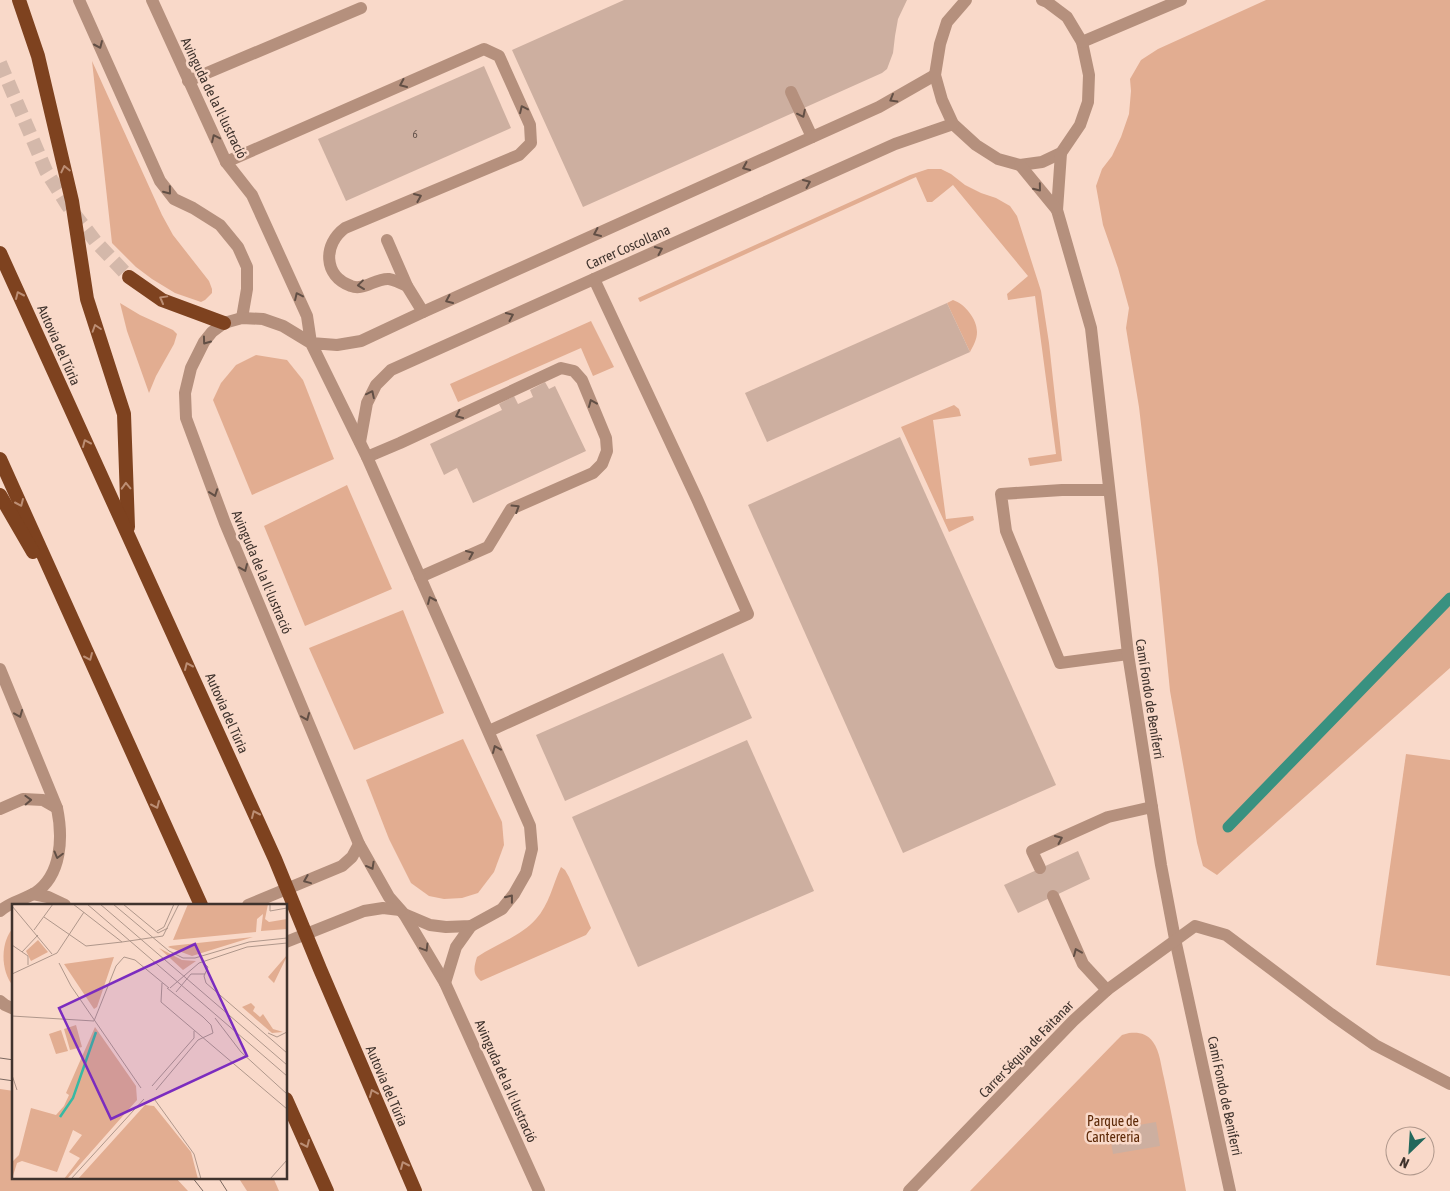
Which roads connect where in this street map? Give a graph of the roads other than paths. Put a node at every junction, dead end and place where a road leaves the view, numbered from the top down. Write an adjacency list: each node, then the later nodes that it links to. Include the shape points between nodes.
1 (19, 0): 32 (highway, one-way to 1, via 124,414 87,299 72,201 38,56)
2 (79, 0): 24 (street, one-way to 24, via 160,181 174,199 220,225 238,247 247,268)
3 (152, 0): 10 (street, Avinguda de la Il·lustració)
4 (966, 0): 9 (street, via 947,22)
5 (1042, 0): 8 (street, via 1067,17)
6 (1181, 0): 8 (street)
7 (361, 8): 10 (street)
8 (1082, 42): 14 (street, via 1089,75 1088,102 1080,124)
9 (936, 75): 12 (street, via 942,100); 13 (street, Carrer Coscollana, one-way to 13, via 879,107)
10 (188, 81): 15 (street, Avinguda de la Il·lustració, one-way to 10)
11 (791, 92): 13 (street, one-way to 13)
12 (953, 124): 16 (street, via 998,159); 21 (street, Carrer Coscollana, one-way to 12, via 895,144)
13 (812, 137): 23 (street, Carrer Coscollana, one-way to 23)
14 (1061, 153): 16 (street, via 1042,162); 17 (street, Camí Fondo de Beniferri)
15 (226, 162): 22 (street, one-way to 15, via 388,279 353,287 332,271 329,248 339,232 346,228 519,155 531,143 530,125 499,56 484,49); 26 (street, Avinguda de la Il·lustració, one-way to 15, via 307,316 252,195)
16 (1020, 165): 17 (street, Camí Fondo de Beniferri, one-way to 17)
17 (1057, 210): 30 (street, Camí Fondo de Beniferri, via 1091,328)
18 (387, 240): 22 (street)
19 (0, 253): 32 (highway, Autovia del Túria, one-way to 19)
20 (129, 277): 25 (highway, one-way to 20, via 162,300)
21 (594, 279): 27 (street, Carrer Coscollana, one-way to 21, via 367,403 376,386 391,370); 37 (street, via 748,614)
22 (407, 286): 23 (street)
23 (423, 312): 26 (street, Carrer Coscollana, via 362,341 337,345)
24 (242, 318): 25 (street, Avinguda de la Il·lustració); 26 (street, Avinguda de la Il·lustració, via 263,319 283,326)
25 (224, 323): 41 (street, Avinguda de la Il·lustració, one-way to 41, via 204,342 191,368 185,393 186,418 225,523)
26 (311, 343): 27 (street, Avinguda de la Il·lustració)
27 (360, 442): 28 (street, Avinguda de la Il·lustració)
28 (367, 457): 33 (street, Avinguda de la Il·lustració); 33 (street, one-way to 28, via 488,547 511,509 593,473 602,464 606,438 582,380 574,371 561,368)
29 (0, 459): 34 (highway, one-way to 34)
30 (1108, 490): 35 (street, Camí Fondo de Beniferri); 35 (street, via 1001,494 1006,531 1060,663)
31 (0, 495): 34 (highway)
32 (128, 535): 60 (highway, Autovia del Túria, one-way to 32, via 275,859)
33 (420, 577): 37 (street, Avinguda de la Il·lustració, one-way to 33)
34 (69, 612): 46 (highway, one-way to 46)
35 (1128, 654): 38 (street, Camí Fondo de Beniferri)
36 (0, 669): 39 (street, one-way to 39)
37 (489, 731): 50 (street, Avinguda de la Il·lustració, one-way to 37, via 502,909 526,873 532,849 530,826)
38 (1152, 807): 42 (street, one-way to 38, via 1032,851 1108,817); 51 (street, Camí Fondo de Beniferri)
39 (57, 808): 40 (street, one-way to 39, via 22,799 43,800); 43 (street, one-way to 43, via 60,846 56,863 43,887)
40 (0, 809)
41 (359, 844): 47 (street, one-way to 47, via 342,866); 49 (street, Avinguda de la Il·lustració, one-way to 49, via 389,897)
42 (1040, 868)
43 (33, 894): 45 (street); 48 (street)
44 (1053, 896): 54 (street, one-way to 44, via 1083,964)
45 (63, 904)
46 (201, 904)
47 (250, 904)
48 (2, 908)
49 (402, 912): 50 (street, Avinguda de la Il·lustració, via 430,925); 52 (street, via 383,908 364,911); 53 (street, Avinguda de la Il·lustració, one-way to 53)
50 (470, 926): 53 (street, Avinguda de la Il·lustració, via 456,948)
51 (1176, 939): 54 (street, Carrer Séquia de Faitanar); 57 (street, Carrer Séquia de Faitanar, via 1195,926 1226,935 1375,1045); 63 (street, Camí Fondo de Beniferri)
52 (288, 941)
53 (445, 983): 61 (street, Avinguda de la Il·lustració)
54 (1107, 990): 62 (street, Carrer Séquia de Faitanar)
55 (0, 1001): 56 (street)
56 (12, 1008)
57 (1450, 1084)
58 (288, 1103): 59 (highway, one-way to 59)
59 (327, 1191)
60 (415, 1191)
61 (539, 1191)
62 (909, 1191)
63 (1230, 1191)

